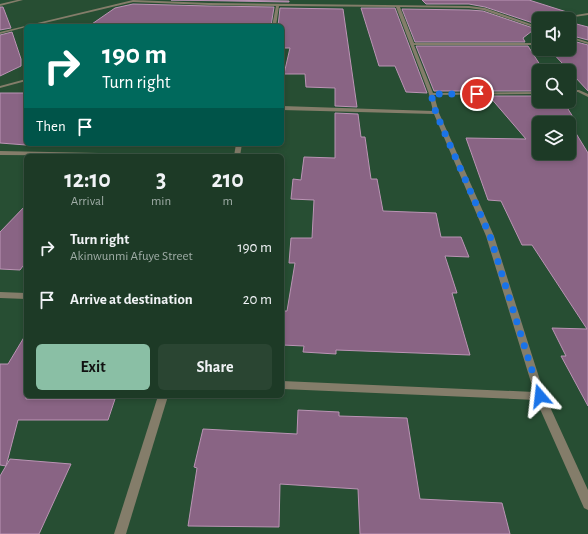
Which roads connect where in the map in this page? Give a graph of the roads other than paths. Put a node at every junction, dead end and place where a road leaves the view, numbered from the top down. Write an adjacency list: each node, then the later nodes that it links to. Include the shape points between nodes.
1 (21, 0): 3 (street)
2 (135, 0): 4 (street); 8 (street)
3 (0, 5)
4 (278, 5): 5 (street); 9 (street)
5 (398, 7): 10 (street, via 484,9); 14 (street)
6 (588, 14): 7 (street)
7 (576, 16)
8 (35, 24)
9 (274, 24)
10 (532, 26)
11 (24, 27): 12 (street)
12 (0, 33)
13 (576, 40): 17 (street)
14 (412, 44): 15 (street); 22 (street)
15 (532, 44)
16 (576, 44): 17 (street)
17 (588, 44)
18 (24, 81): 19 (street)
19 (0, 87)
20 (576, 91): 23 (street)
21 (532, 93): 22 (street)
22 (431, 94): 25 (street)
23 (588, 96)
24 (284, 108): 25 (street)
25 (436, 113): 31 (street, via 490,236)
26 (0, 153): 27 (street)
27 (49, 154)
28 (0, 295): 29 (street)
29 (24, 296)
30 (284, 385): 31 (street)
31 (540, 396): 33 (street)
32 (162, 398): 34 (street)
33 (588, 504)
34 (120, 534)

